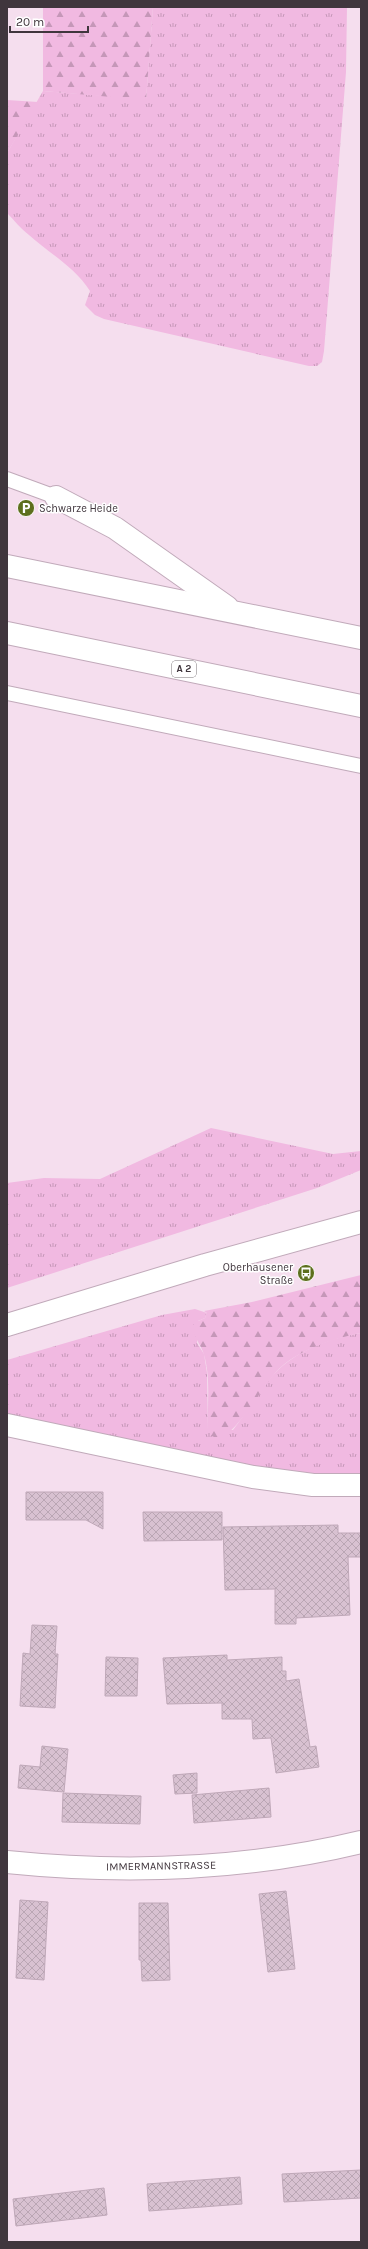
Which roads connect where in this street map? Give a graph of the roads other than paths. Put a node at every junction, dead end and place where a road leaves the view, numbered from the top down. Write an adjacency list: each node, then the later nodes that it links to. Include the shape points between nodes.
1 (7, 479): 2 (lane)
2 (56, 497): 4 (main road, via 115,528)
3 (7, 566): 4 (main road)
4 (235, 612): 6 (main road)
5 (7, 633): 8 (main road, A 2)
6 (361, 638)
7 (7, 693): 9 (lane)
8 (361, 706)
9 (361, 766)
10 (361, 1222): 11 (main road, via 205,1265)
11 (7, 1325)
12 (7, 1425): 13 (main road, via 253,1477 313,1485)
13 (361, 1485)
14 (361, 1842): 15 (main road, IMMERMANNSTRASSE, via 320,1852 174,1868 97,1868)
15 (7, 1862)

